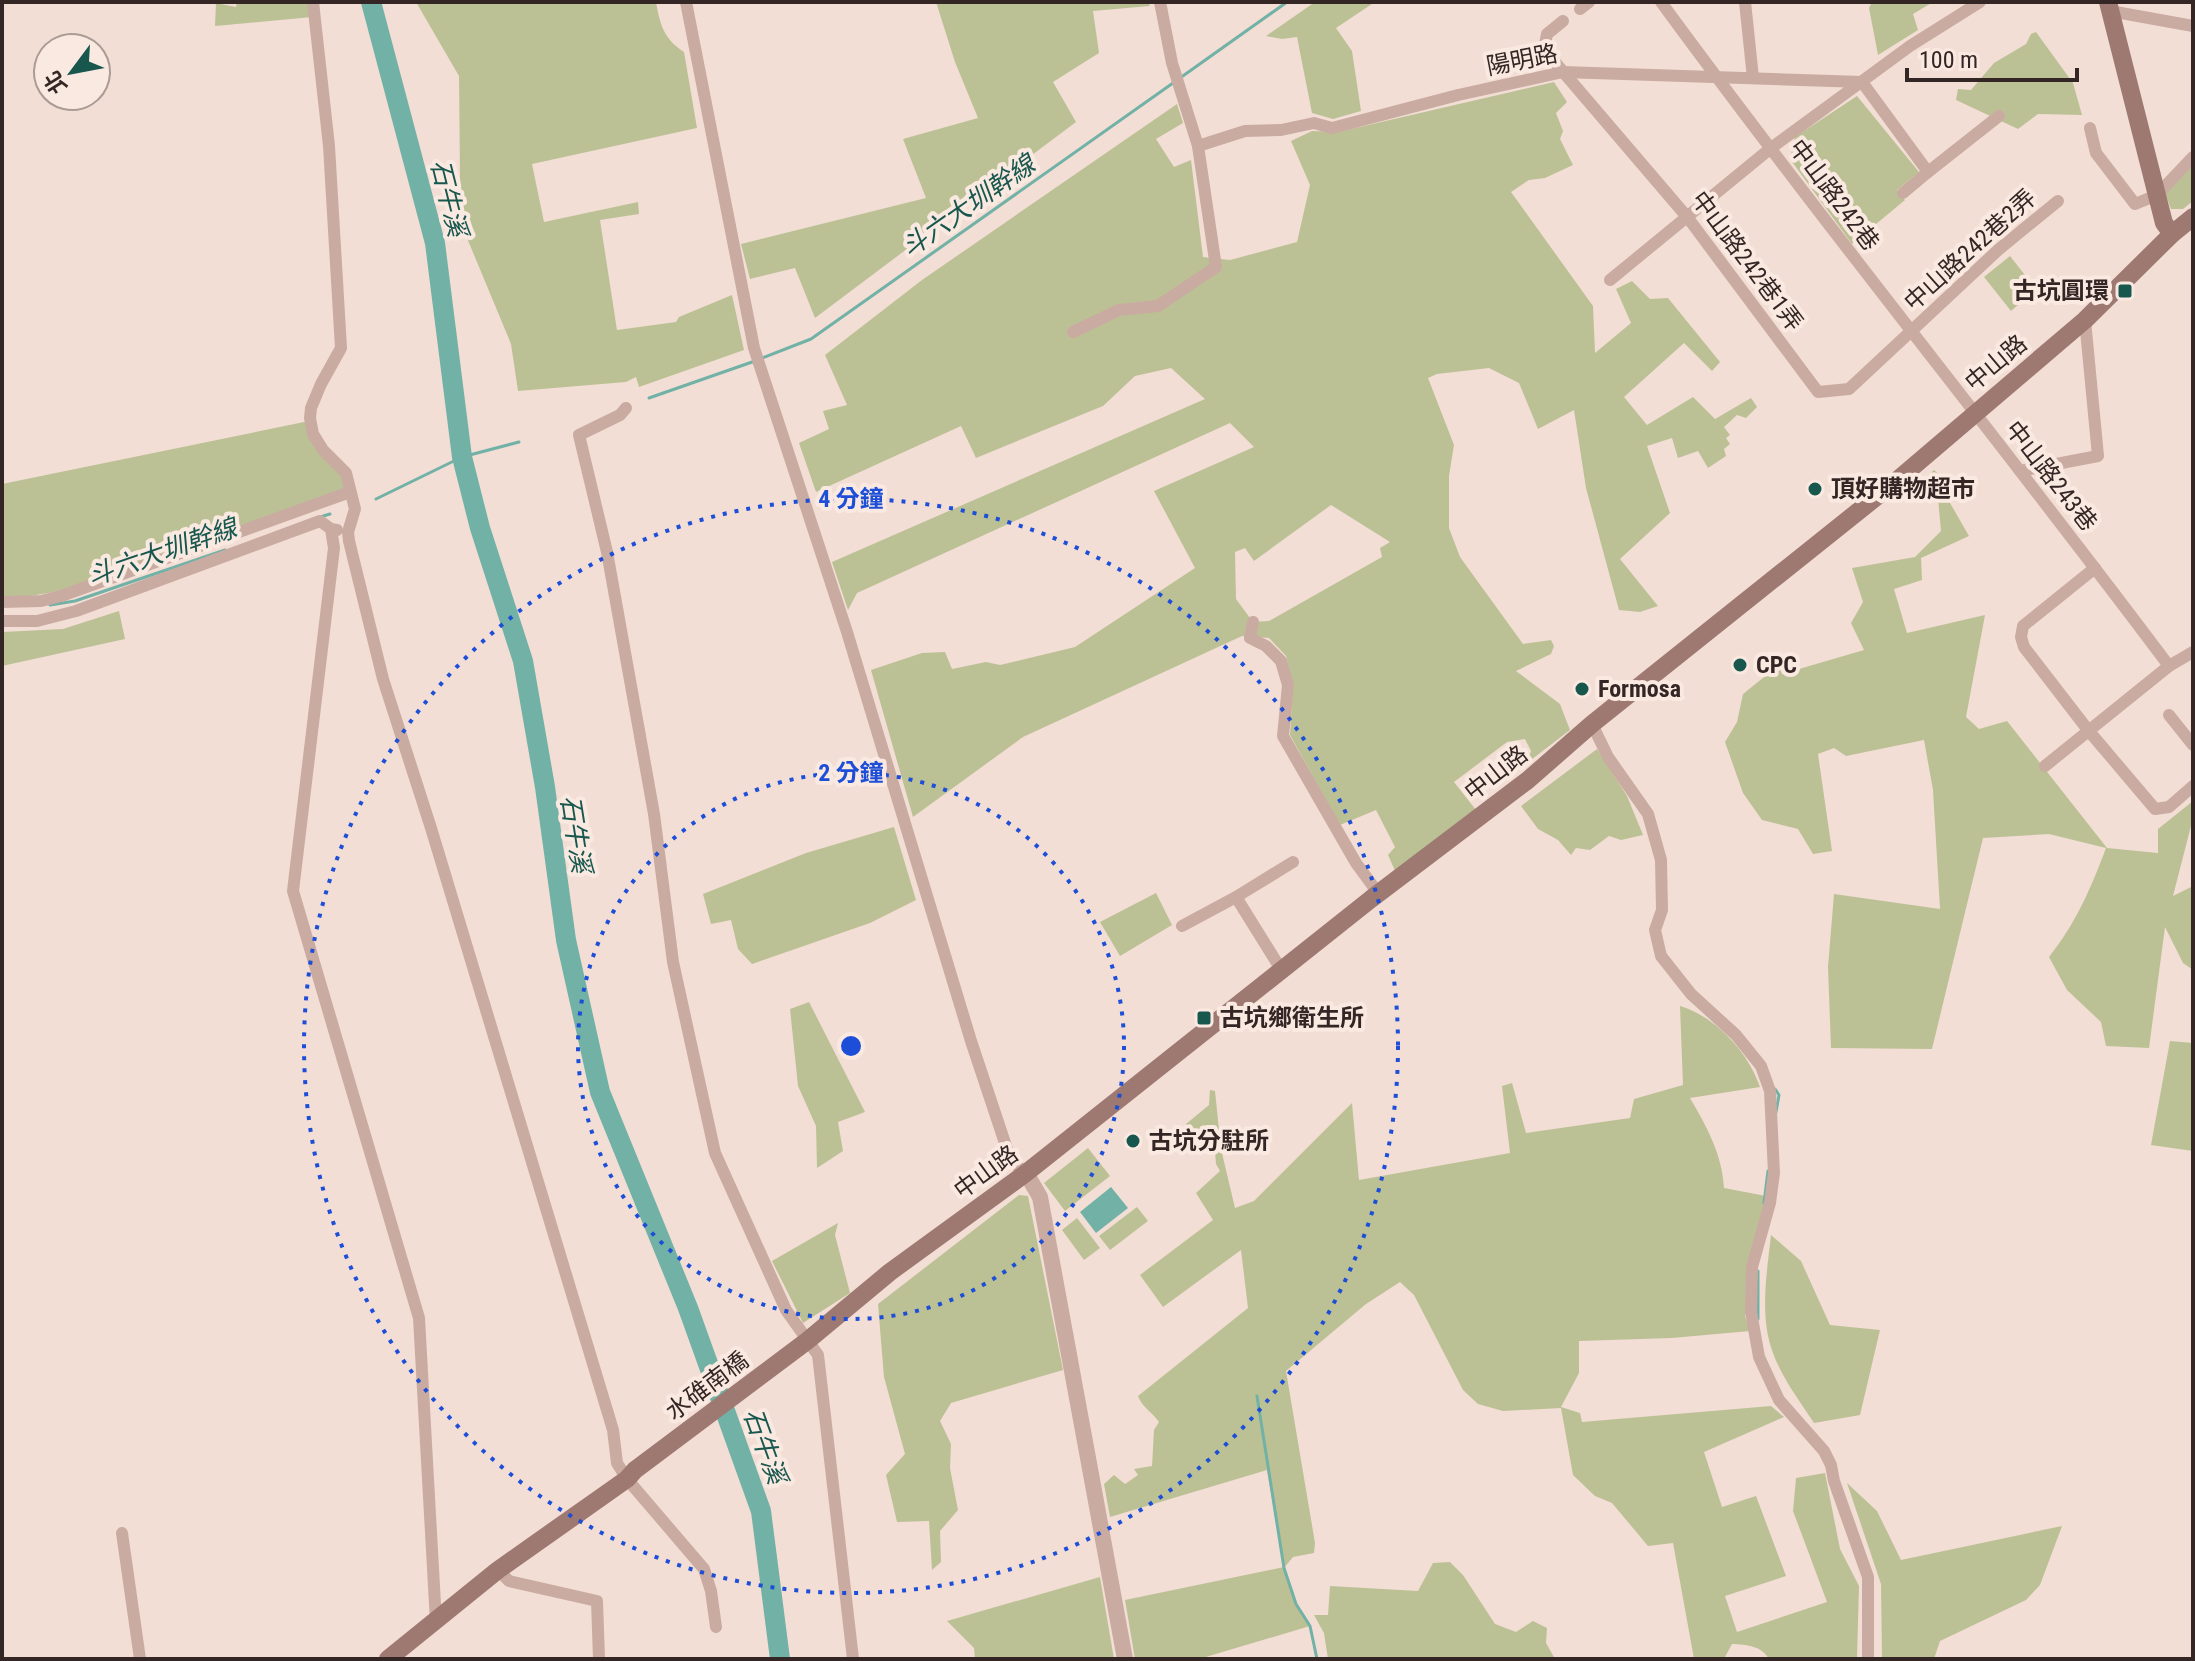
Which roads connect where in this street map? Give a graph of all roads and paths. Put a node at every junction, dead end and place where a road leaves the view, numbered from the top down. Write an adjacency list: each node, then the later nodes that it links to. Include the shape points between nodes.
1 (313, 2): 34 (street, via 329,146 341,348 310,418 323,450 346,473)
2 (686, 2): 54 (street, via 758,363 1001,1131 1011,1161)
3 (1160, 2): 17 (street, via 1179,90)
4 (1661, 2): 12 (street, 中山路242巷)
5 (1745, 2): 13 (street)
6 (1980, 2): 7 (street)
7 (1958, 7): 14 (street)
8 (2109, 7): 10 (street); 22 (main road)
9 (1563, 21): 11 (street, 中山路242巷1弄, via 1547,34 1545,44)
10 (2193, 26)
11 (1563, 72): 12 (street, 陽明路); 17 (street, 陽明路, via 1332,128 1314,123 1245,131); 25 (street, 中山路242巷1弄)
12 (1717, 78): 13 (street, 陽明路); 18 (street, 中山路242巷)
13 (1753, 78): 14 (street, 陽明路)
14 (1862, 82): 18 (street); 20 (street)
15 (1999, 116): 20 (street)
16 (2090, 128): 22 (street, via 2096,153 2135,204)
17 (1198, 146): 29 (street, via 1216,267 1158,306 1119,310)
18 (1771, 148): 25 (street); 30 (street, 中山路242巷)
19 (2193, 157): 22 (street)
20 (1928, 172): 21 (street)
21 (1903, 193)
22 (2157, 195): 26 (main road)
23 (2058, 201): 30 (street, 中山路242巷2弄)
24 (2193, 217): 26 (main road, 中山路)
25 (1688, 218): 27 (street); 30 (street, 中山路242巷1弄, via 1818,392 1849,389)
26 (2172, 234): 28 (main road, 中山路)
27 (1610, 280)
28 (2085, 320): 32 (main road, 中山路); 33 (street, via 2098,456)
29 (1073, 332)
30 (1911, 333): 32 (street, 中山路242巷)
31 (626, 408): 55 (street, via 579,435 614,586 654,814 673,962 715,1153 786,1310)
32 (1973, 413): 33 (street, 中山路243巷); 44 (main road, 中山路)
33 (2020, 471): 37 (street, 中山路243巷)
34 (350, 492): 36 (street, via 355,509); 38 (street, via 61,596)
35 (331, 529): 36 (street); 39 (street, via 320,521 76,611 37,621); 59 (street, via 334,548 293,891 419,1318)
36 (349, 529): 56 (street, via 383,679 613,1430 617,1463)
37 (2095, 568): 42 (street, 中山路243巷); 45 (street, 中山路243巷, via 2023,626 2021,637 2026,651)
38 (2, 602)
39 (2, 621)
40 (1253, 622): 50 (street, via 1250,638 1281,661 1288,685 1283,736)
41 (2193, 652): 42 (street)
42 (2169, 666): 45 (street)
43 (2169, 715): 46 (street)
44 (1592, 724): 50 (main road, 中山路, via 1528,780); 66 (street, via 1648,814 1661,860 1662,910 1655,930 1661,956 1691,994 1736,1035 1761,1066 1770,1091 1774,1173 1752,1267 1751,1312 1759,1357 1779,1400 1831,1465 1868,1577)
45 (2088, 730): 47 (street); 48 (street, 中山路243巷, via 2155,809 2169,807)
46 (2193, 745)
47 (2045, 766)
48 (2193, 786)
49 (1293, 862): 51 (street)
50 (1378, 893): 53 (main road, 中山路)
51 (1236, 897): 52 (street); 53 (street)
52 (1182, 926)
53 (1282, 971): 54 (main road, 中山路)
54 (1026, 1173): 55 (main road, 中山路, via 890,1272); 65 (street, via 1040,1197)
55 (807, 1341): 56 (main road, 水碓南橋); 64 (street, via 818,1355)
56 (631, 1475): 58 (main road, 水碓南橋); 60 (street, via 704,1569)
57 (122, 1533): 61 (street)
58 (498, 1570): 59 (main road, 水碓南橋); 63 (street, via 509,1581 597,1601)
59 (436, 1622): 62 (main road, 水碓南橋)
60 (716, 1627)
61 (140, 1659)
62 (388, 1659)
63 (599, 1659)
64 (853, 1659)
65 (1125, 1659)
66 (1868, 1659)

